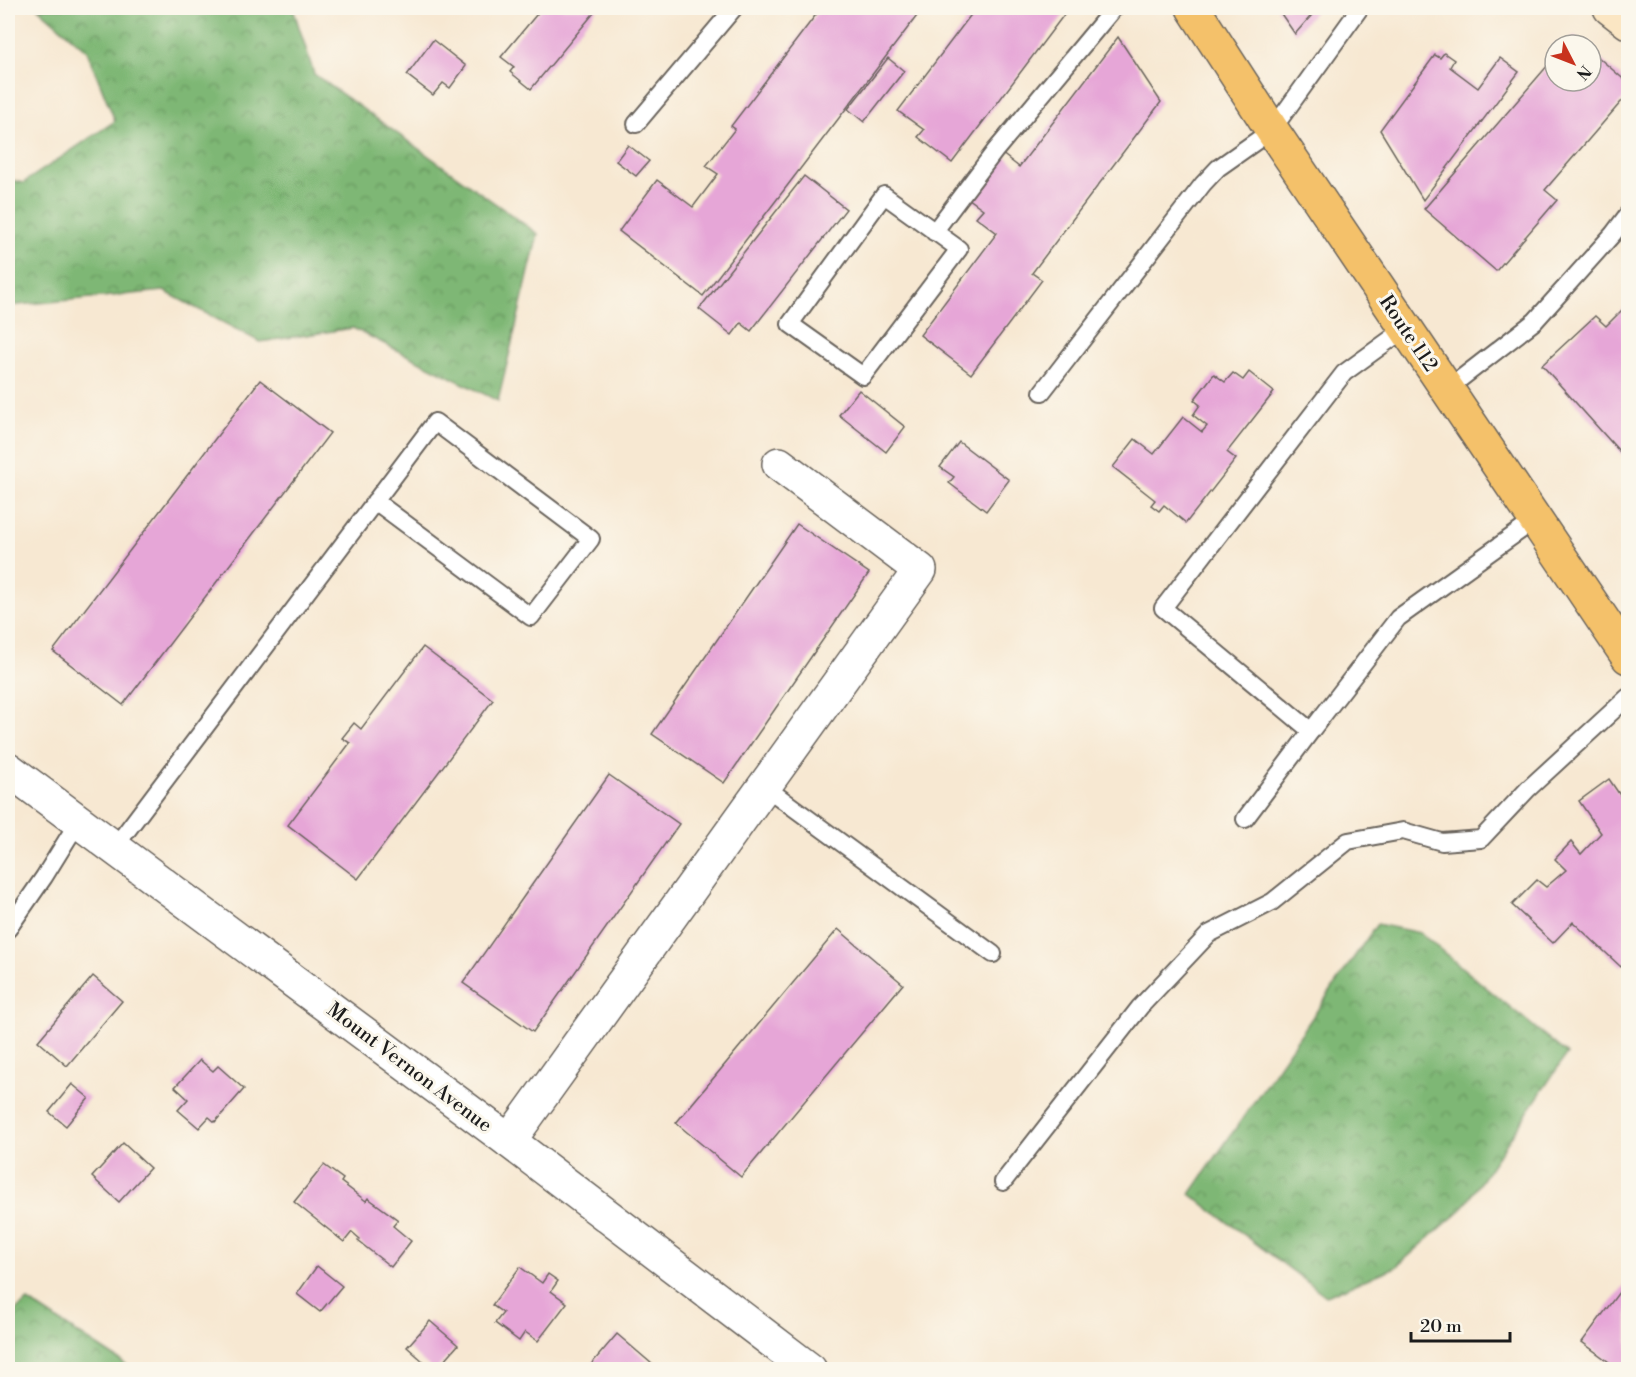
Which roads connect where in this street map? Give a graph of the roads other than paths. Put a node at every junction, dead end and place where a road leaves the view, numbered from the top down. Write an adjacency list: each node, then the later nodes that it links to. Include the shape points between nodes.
1 (734, 8): 7 (lane)
2 (1113, 8): 10 (lane)
3 (1193, 8): 8 (main road, Route 112)
4 (1360, 8): 8 (lane)
5 (1610, 8): 6 (street)
6 (1629, 22)
7 (636, 124)
8 (1272, 130): 11 (main road, Route 112); 13 (lane, via 1218,168 1203,184)
9 (1629, 213): 12 (lane, via 1535,321)
10 (934, 232): 10 (lane, via 958,249 863,376 790,324 884,195)
11 (1406, 328): 12 (main road, Route 112); 19 (lane, via 1344,374 1163,608)
12 (1446, 390): 16 (main road, Route 112)
13 (1042, 392)
14 (779, 464): 21 (street, via 920,570)
15 (375, 501): 15 (lane, via 435,422 591,539 531,617); 24 (lane)
16 (1535, 520): 17 (main road, Route 112); 19 (lane, via 1398,618)
17 (1629, 657)
18 (1629, 697): 28 (lane, via 1528,789 1481,839 1442,842 1403,831 1348,841 1272,902 1209,934 1140,1007)
19 (1311, 730): 22 (lane)
20 (8, 769): 23 (street, Mount Vernon Avenue)
21 (764, 786): 26 (lane); 27 (street)
22 (1245, 819)
23 (78, 822): 24 (street, Mount Vernon Avenue); 25 (lane)
24 (114, 848): 27 (street, Mount Vernon Avenue)
25 (8, 929)
26 (993, 954)
27 (509, 1141): 29 (street, Mount Vernon Avenue)
28 (1003, 1182)
29 (810, 1370)

